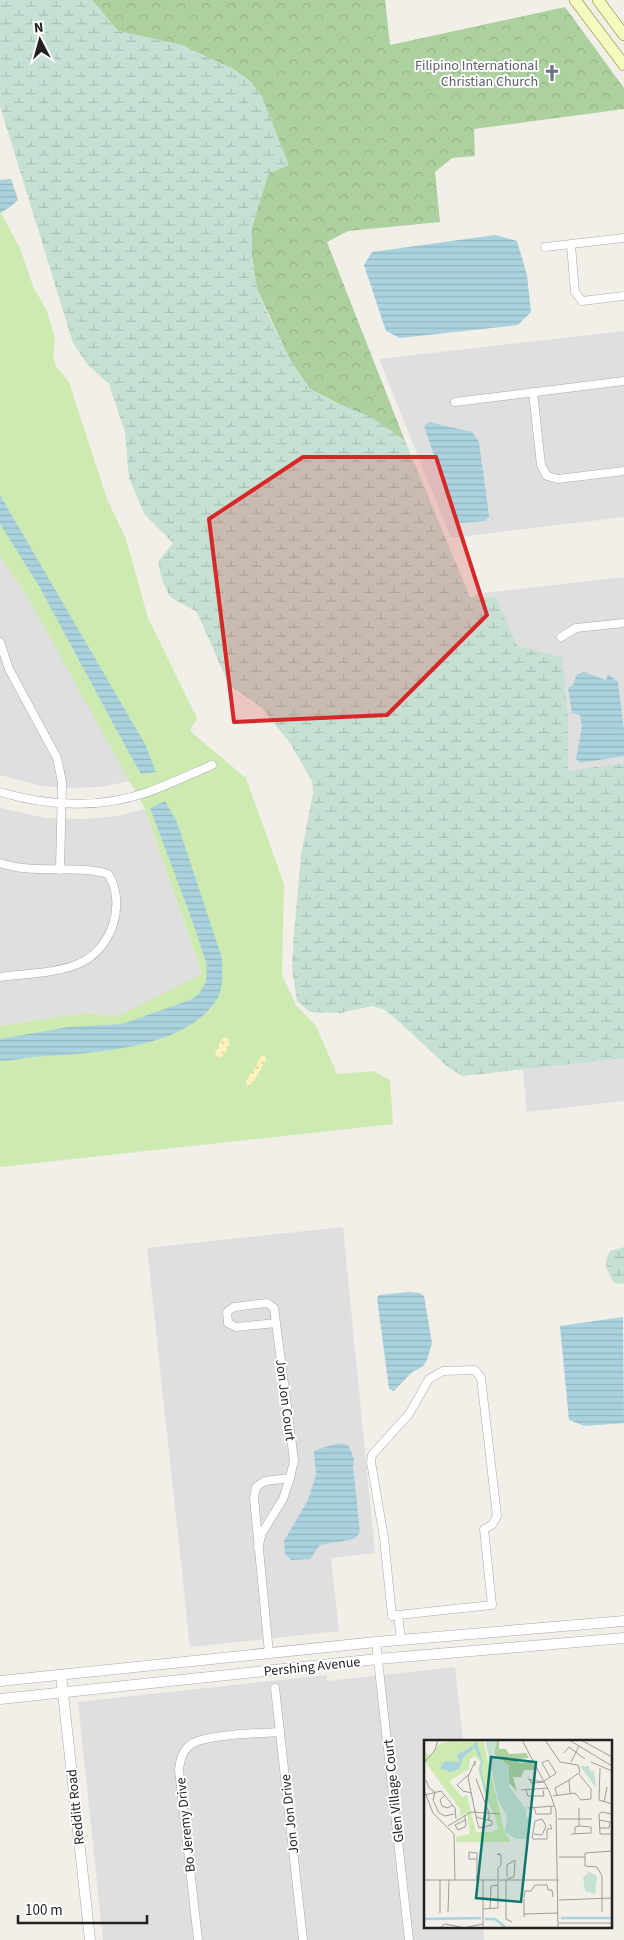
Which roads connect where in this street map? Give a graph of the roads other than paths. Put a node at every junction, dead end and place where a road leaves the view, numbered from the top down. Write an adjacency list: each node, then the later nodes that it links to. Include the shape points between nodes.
1 (575, 0): 4 (main road)
2 (598, 0): 3 (main road)
3 (624, 35)
4 (624, 65)
5 (624, 238): 6 (street)
6 (571, 245): 7 (street); 8 (street, via 575,292 582,301)
7 (545, 247)
8 (624, 296)
9 (624, 381): 10 (street)
10 (533, 392): 11 (street); 12 (street, via 541,465 547,476 558,479)
11 (455, 402)
12 (624, 471)
13 (624, 624): 14 (street, via 576,628)
14 (561, 637)
15 (0, 642): 18 (street, via 9,669 57,758 62,782)
16 (212, 765): 18 (street, via 146,792 105,802)
17 (0, 792): 18 (street)
18 (61, 804): 20 (street)
19 (0, 864): 20 (street, via 34,870)
20 (60, 870): 21 (street, via 97,870 108,874 116,892 116,917 108,936 96,953 80,963 61,969)
21 (0, 977)
22 (276, 1323): 22 (street, Jon Jon Court, via 274,1308 267,1303 234,1307 226,1312 228,1323 236,1327); 23 (street, Jon Jon Court, via 294,1460)
23 (290, 1478): 24 (street, Jon Jon Court, via 262,1533); 24 (street, Jon Jon Court, via 265,1481 256,1487)
24 (258, 1548): 30 (street, Jon Jon Court)
25 (398, 1616): 25 (street, via 492,1605 484,1529 492,1526 497,1516 480,1378 475,1370 443,1371 429,1379 409,1414 372,1455 392,1616); 28 (street)
26 (624, 1621): 28 (street, Pershing Avenue)
27 (624, 1638): 31 (street, Pershing Avenue)
28 (401, 1640): 29 (street, Pershing Avenue)
29 (376, 1642): 30 (street, Pershing Avenue); 31 (street, Glen Village Court)
30 (269, 1653): 32 (street, Pershing Avenue)
31 (378, 1659): 35 (street, Pershing Avenue); 41 (street, Glen Village Court)
32 (61, 1675): 33 (street, Pershing Avenue); 35 (street, Redditt Road)
33 (0, 1681)
34 (275, 1688): 37 (street, Jon Jon Drive)
35 (63, 1692): 36 (street, Pershing Avenue); 38 (street, Redditt Road)
36 (0, 1699)
37 (280, 1732): 39 (street, Bo Jeremy Drive, via 203,1739 190,1744 181,1756 179,1770); 40 (street, Jon Jon Drive)
38 (90, 1940)
39 (198, 1940)
40 (303, 1940)
41 (409, 1940)

